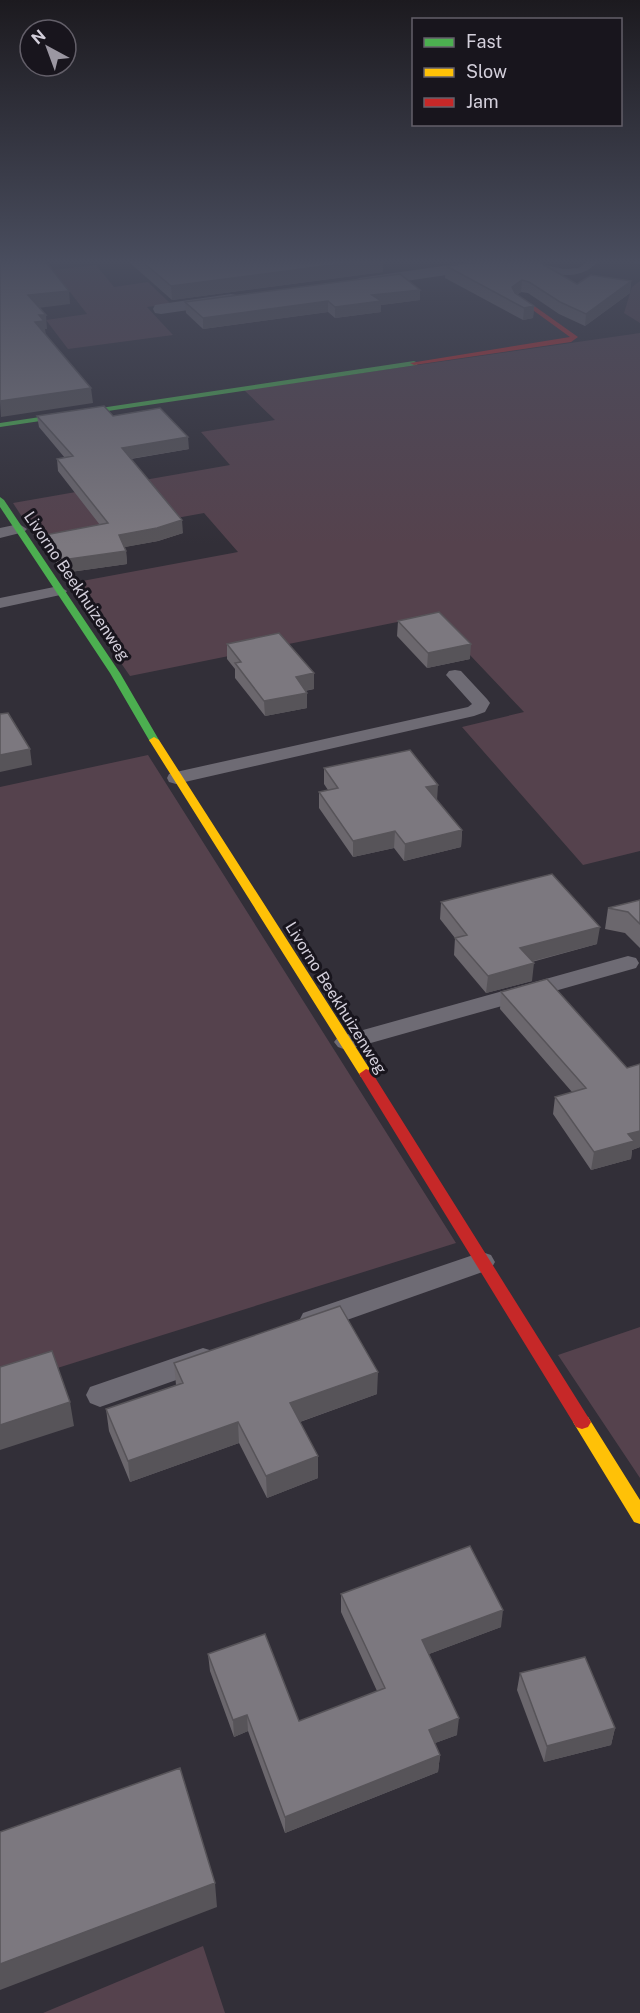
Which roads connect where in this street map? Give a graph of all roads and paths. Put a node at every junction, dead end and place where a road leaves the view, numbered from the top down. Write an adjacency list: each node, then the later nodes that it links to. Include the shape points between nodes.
1 (464, 356): 2 (street)
2 (0, 425)
3 (0, 500): 4 (street, Livorno Beekhuizenweg)
4 (19, 529): 5 (lane); 6 (street, Livorno Beekhuizenweg)
5 (0, 533)
6 (55, 585): 7 (lane); 8 (lane); 10 (street, Livorno Beekhuizenweg, via 115,673)
7 (0, 588)
8 (0, 603)
9 (455, 675): 10 (lane, via 481,703 479,708)
10 (176, 778): 12 (street, Livorno Beekhuizenweg)
11 (628, 963): 12 (lane)
12 (346, 1042): 13 (street, Livorno Beekhuizenweg)
13 (482, 1262): 14 (lane); 17 (street, Livorno Beekhuizenweg)
14 (287, 1330)
15 (232, 1349): 16 (lane)
16 (100, 1395)
17 (640, 1516)

